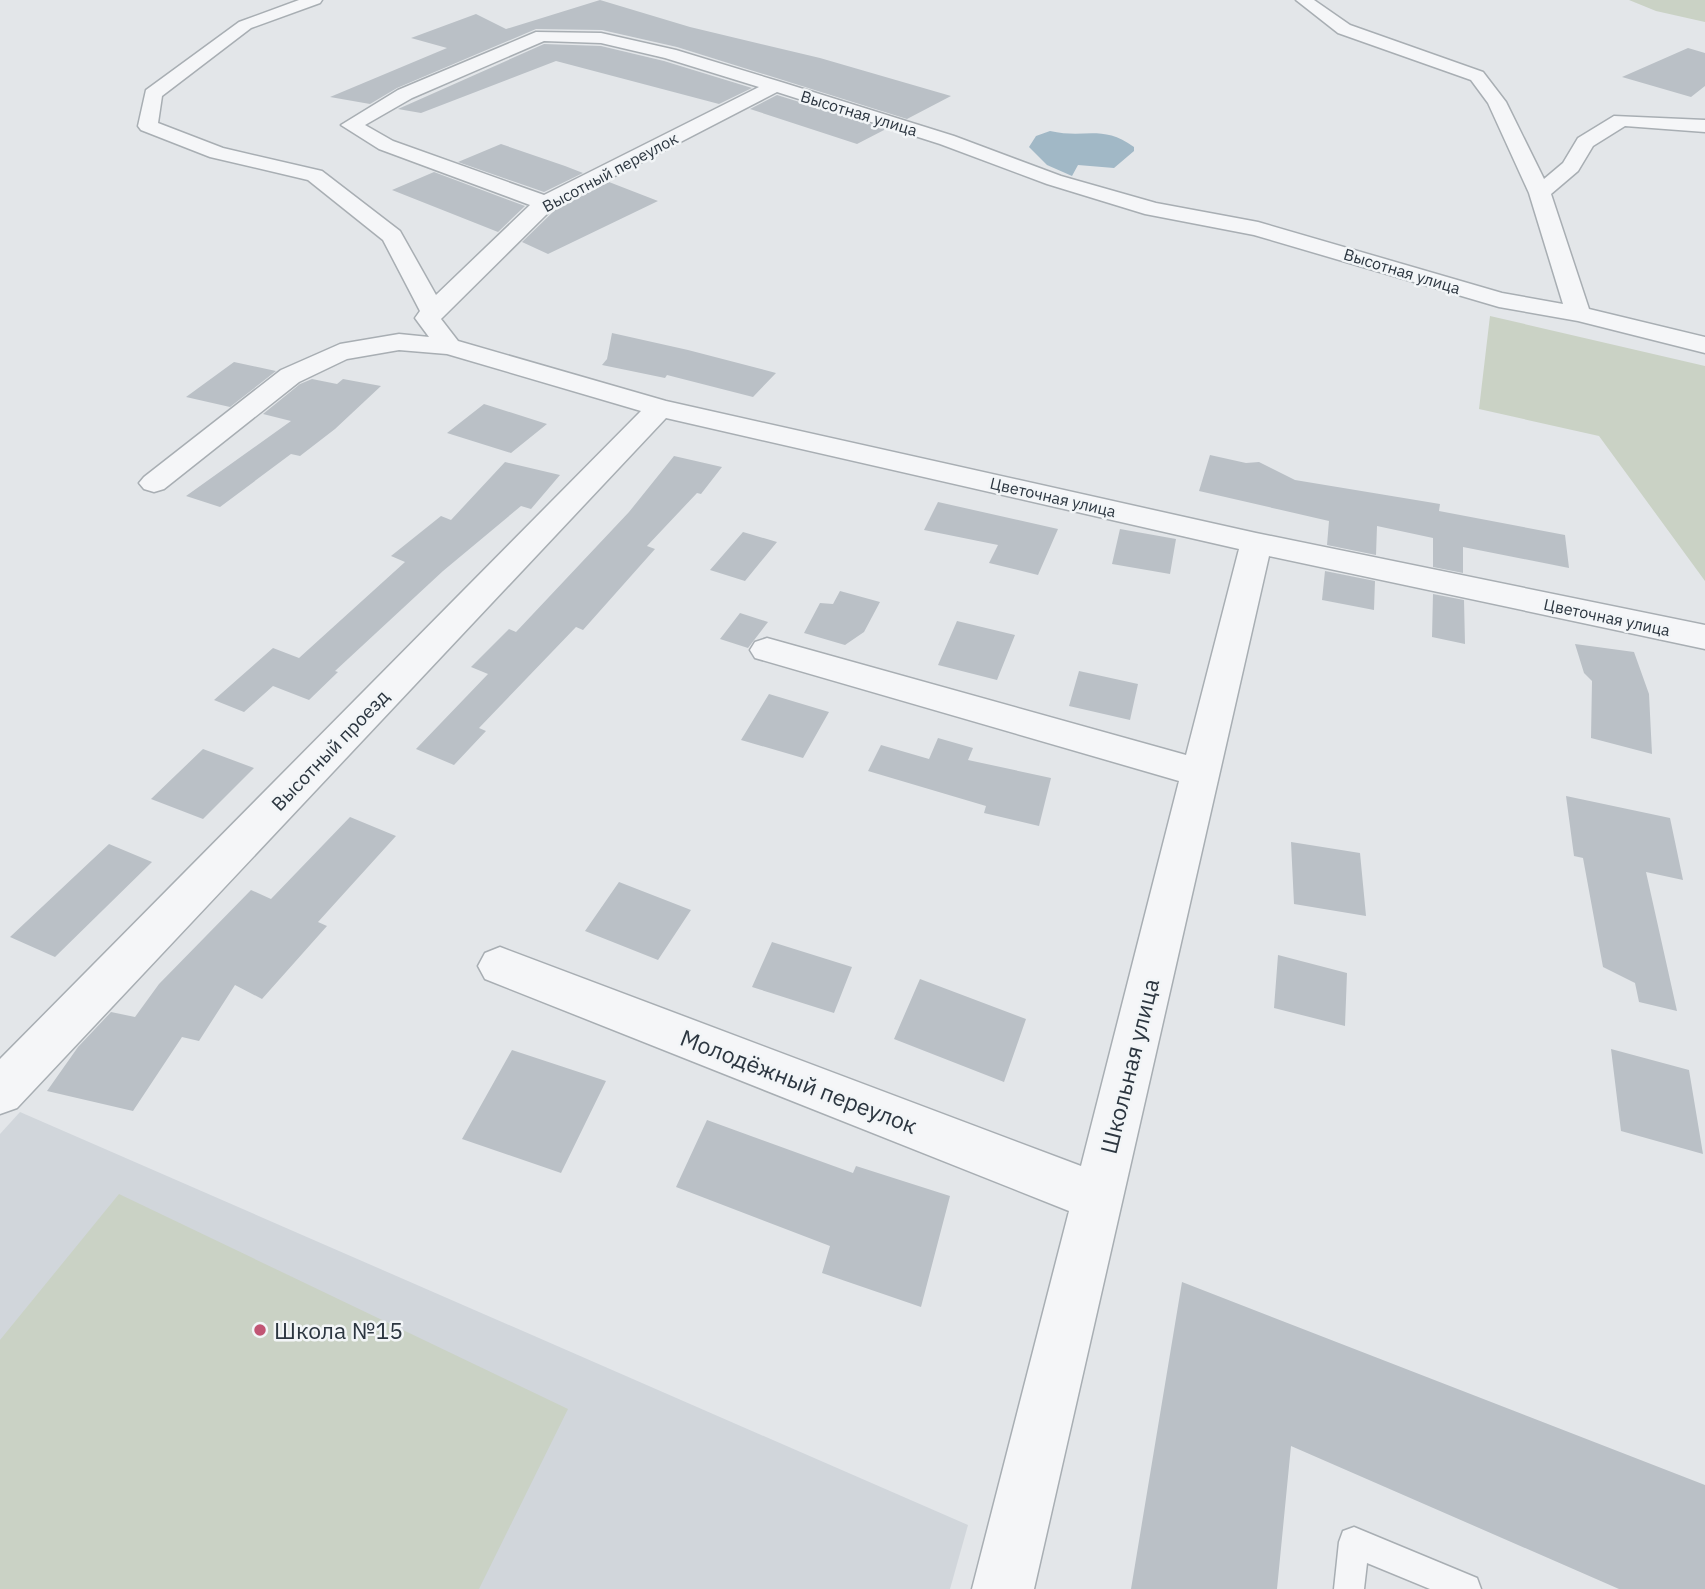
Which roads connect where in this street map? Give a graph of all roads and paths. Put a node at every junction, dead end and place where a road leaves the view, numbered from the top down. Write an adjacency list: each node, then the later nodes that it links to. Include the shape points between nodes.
1 (314, 0): 9 (street, via 245,25 153,94 148,127 217,153 314,175 392,236)
2 (1304, 0): 7 (street, via 1344,29 1477,76 1497,102)
3 (595, 19): 4 (street)
4 (542, 36): 5 (street, Высотная улица, via 601,38); 8 (street, Высотная улица, via 405,94 351,125 386,145)
5 (775, 86): 8 (street, Высотный переулок); 10 (street, Высотная улица, via 947,140 1054,180 1153,208 1258,229 1499,300)
6 (1705, 126): 7 (street, via 1621,120 1585,142 1571,167)
7 (1540, 193): 10 (street)
8 (545, 203): 9 (street, Высотный переулок)
9 (433, 312): 12 (street, via 427,318)
10 (1578, 314): 11 (street, Высотная улица)
11 (1705, 345)
12 (449, 346): 13 (street, Цветочная улица); 14 (street, via 399,342 340,352 290,376)
13 (660, 408): 15 (street, Цветочная улица); 20 (street, Высотный проезд)
14 (154, 483)
15 (1256, 543): 16 (street, Цветочная улица); 18 (street, Школьная улица)
16 (1705, 637)
17 (767, 650): 18 (street)
18 (1200, 773): 21 (street, Школьная улица)
19 (500, 966): 21 (street, Молодёжный переулок)
20 (0, 1092)
21 (1098, 1197): 22 (street, Школьная улица)
22 (1003, 1589)
23 (1349, 1589): 24 (lane, via 1354,1542)
24 (1466, 1589)

